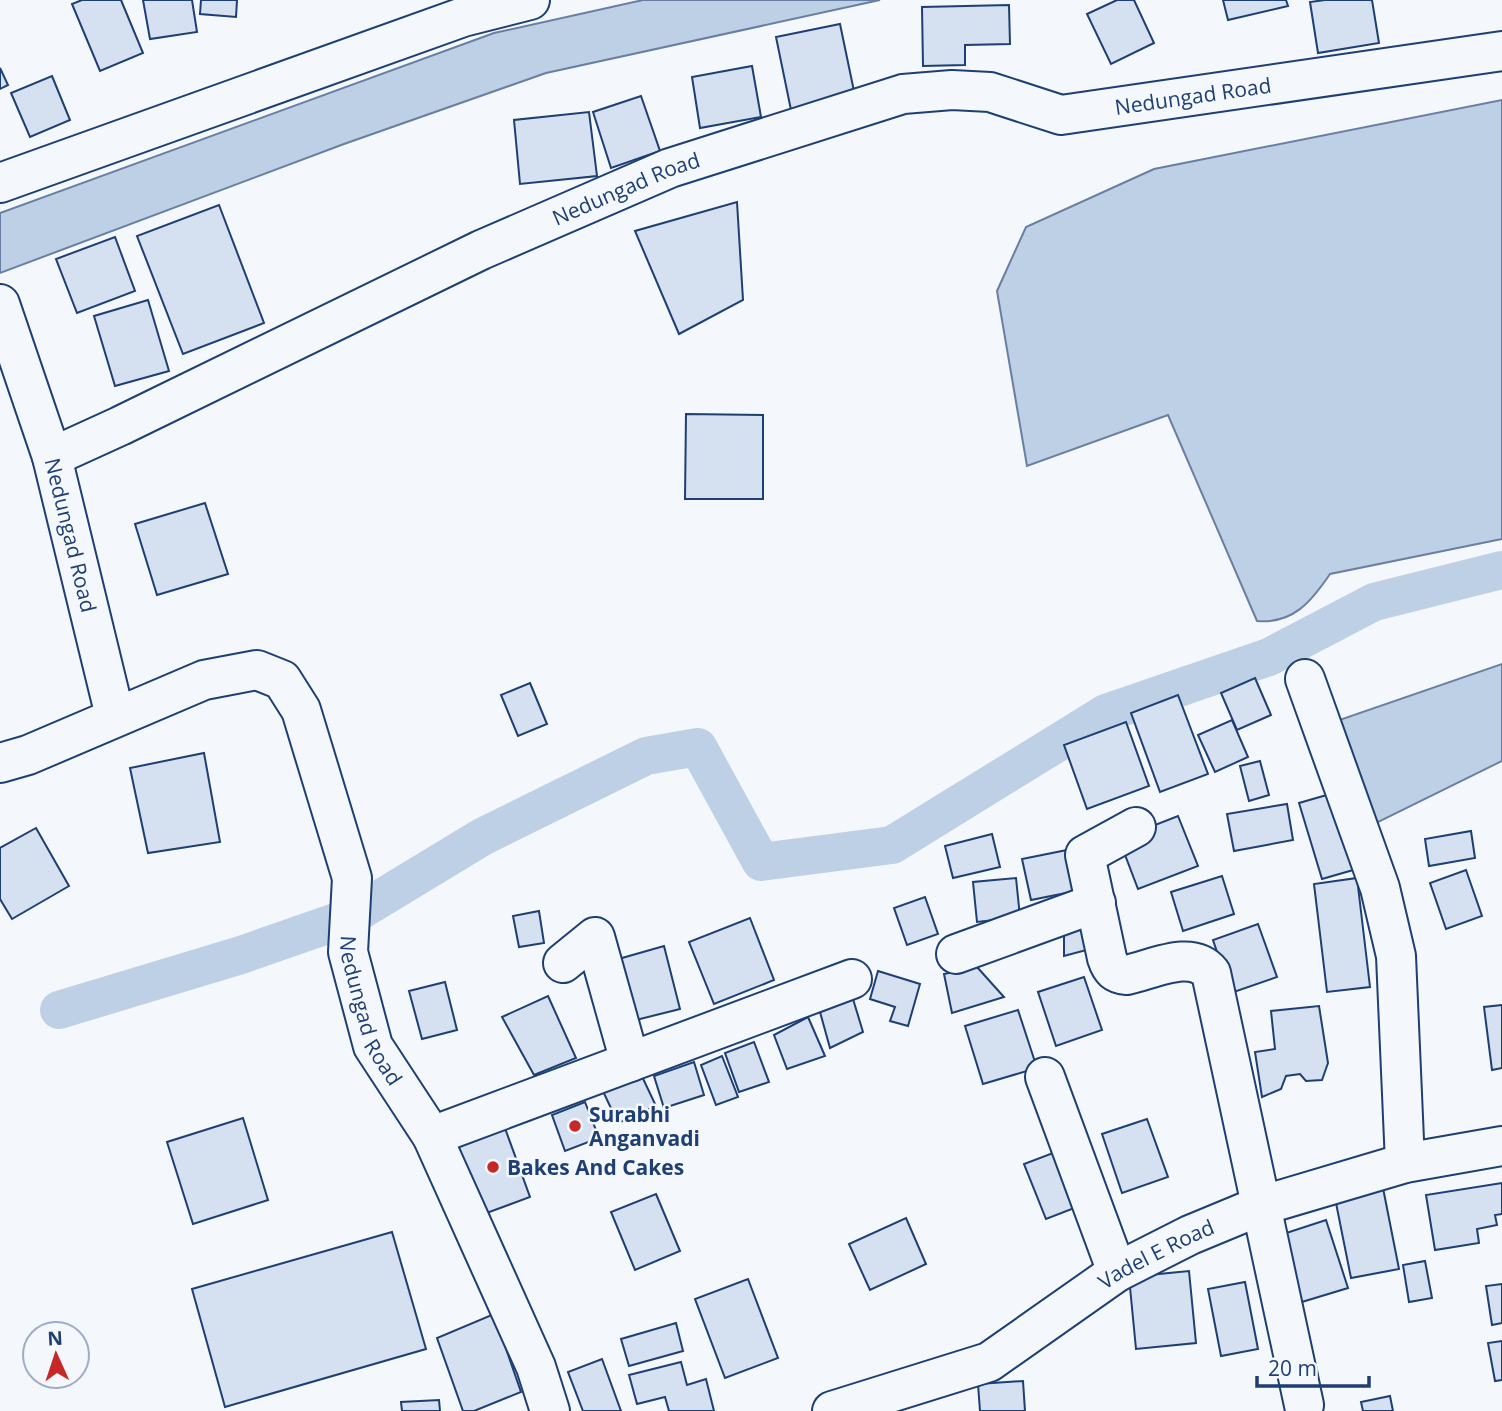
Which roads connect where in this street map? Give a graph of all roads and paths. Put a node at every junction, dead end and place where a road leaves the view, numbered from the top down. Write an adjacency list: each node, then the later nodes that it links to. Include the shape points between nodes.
1 (530, 0): 3 (street, via 463,17)
2 (1502, 51): 5 (street, Nedungad Road, via 1061,115 990,92 903,94 670,167 481,250)
3 (0, 183)
4 (0, 304): 5 (street)
5 (52, 457): 7 (street, Nedungad Road)
6 (1305, 679): 18 (street, via 1380,888 1396,956)
7 (115, 716): 8 (street, Nedungad Road); 16 (street, Nedungad Road, via 204,680 257,670 282,680 300,710 352,878 348,952 373,1046)
8 (0, 763)
9 (1136, 827): 10 (street, via 1084,855)
10 (1096, 902): 11 (street); 19 (street, via 1107,958 1117,975 1191,960 1203,963 1211,973)
11 (956, 954)
12 (563, 963): 14 (street, via 595,937)
13 (852, 979): 14 (street)
14 (630, 1062): 16 (street)
15 (1045, 1077): 20 (street)
16 (432, 1136): 23 (street, Nedungad Road, via 536,1367)
17 (1502, 1146): 18 (street, Vadel E Road)
18 (1405, 1163): 19 (street, Vadel E Road)
19 (1260, 1206): 20 (street, Vadel E Road); 21 (street)
20 (1117, 1272): 22 (street, Vadel E Road, via 989,1362)
21 (1304, 1405)
22 (856, 1407)
23 (551, 1411)

